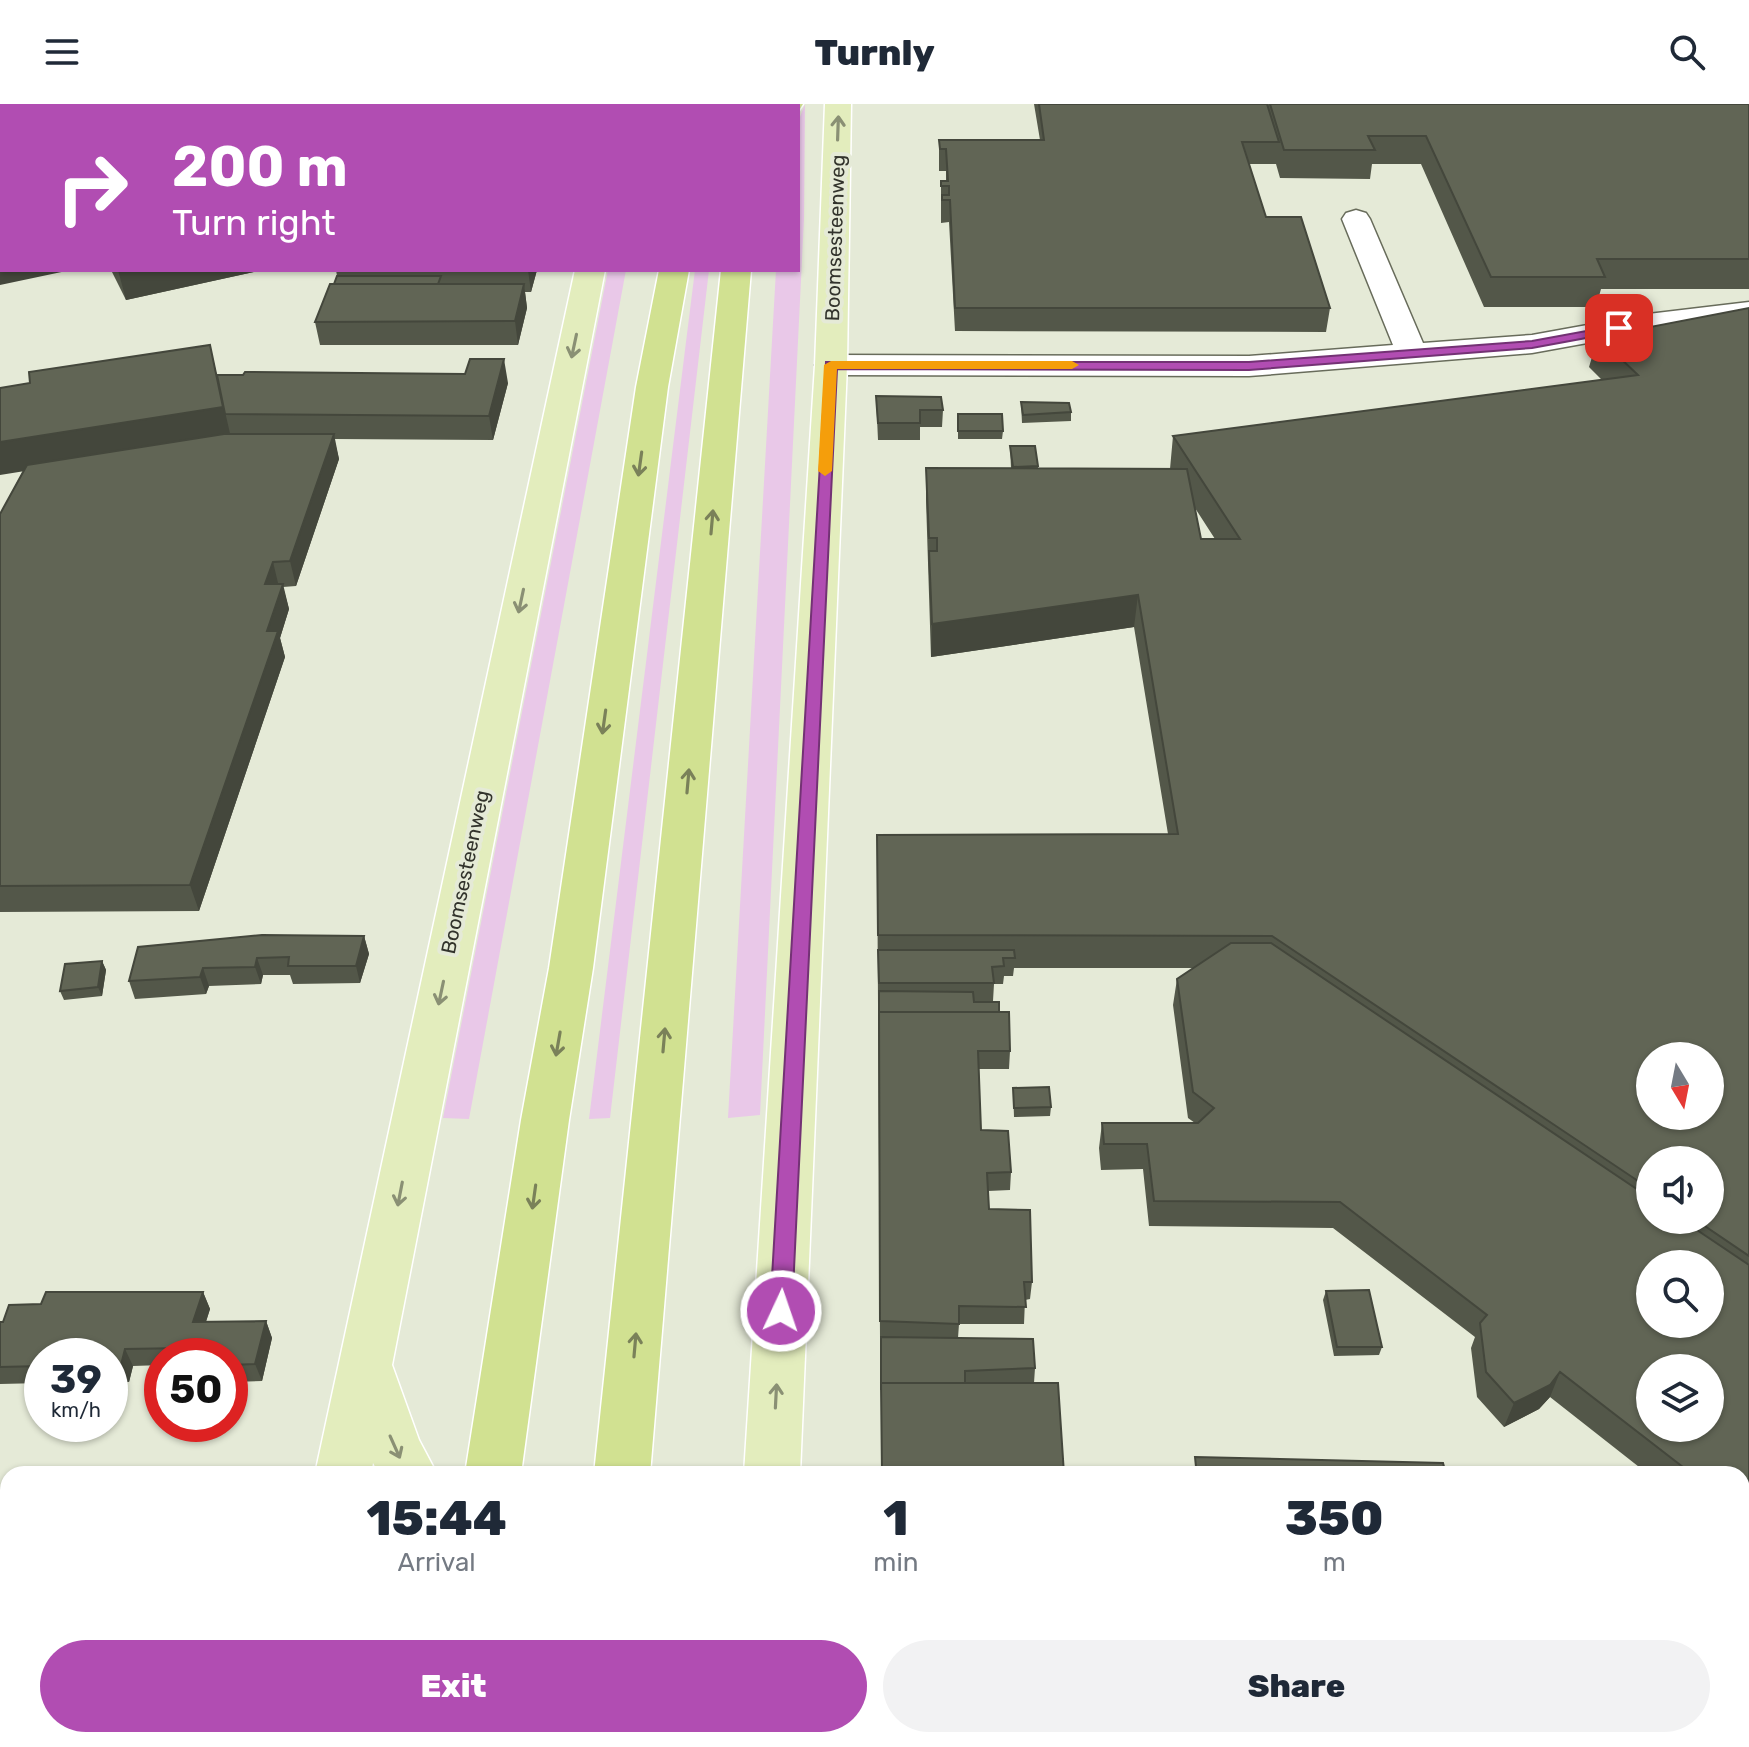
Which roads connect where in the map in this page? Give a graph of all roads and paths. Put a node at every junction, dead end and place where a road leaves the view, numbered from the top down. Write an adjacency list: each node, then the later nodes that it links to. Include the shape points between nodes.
1 (838, 104): 9 (main road, Boomsesteenweg, one-way to 1)
2 (1356, 219): 8 (lane)
3 (590, 272): 11 (main road, Boomsesteenweg, one-way to 11)
4 (646, 272): 10 (highway, via 640,334)
5 (674, 272): 10 (highway)
6 (736, 272): 15 (highway, one-way to 6)
7 (1749, 311): 8 (lane, via 1532,344)
8 (1412, 354): 9 (lane, via 1249,366)
9 (831, 365): 16 (main road, Boomsesteenweg, one-way to 9)
10 (652, 387): 14 (highway, one-way to 14)
11 (366, 1366): 12 (main road, Boomsesteenweg); 13 (main road, one-way to 13)
12 (345, 1466)
13 (404, 1466)
14 (494, 1466)
15 (623, 1466)
16 (771, 1466)

